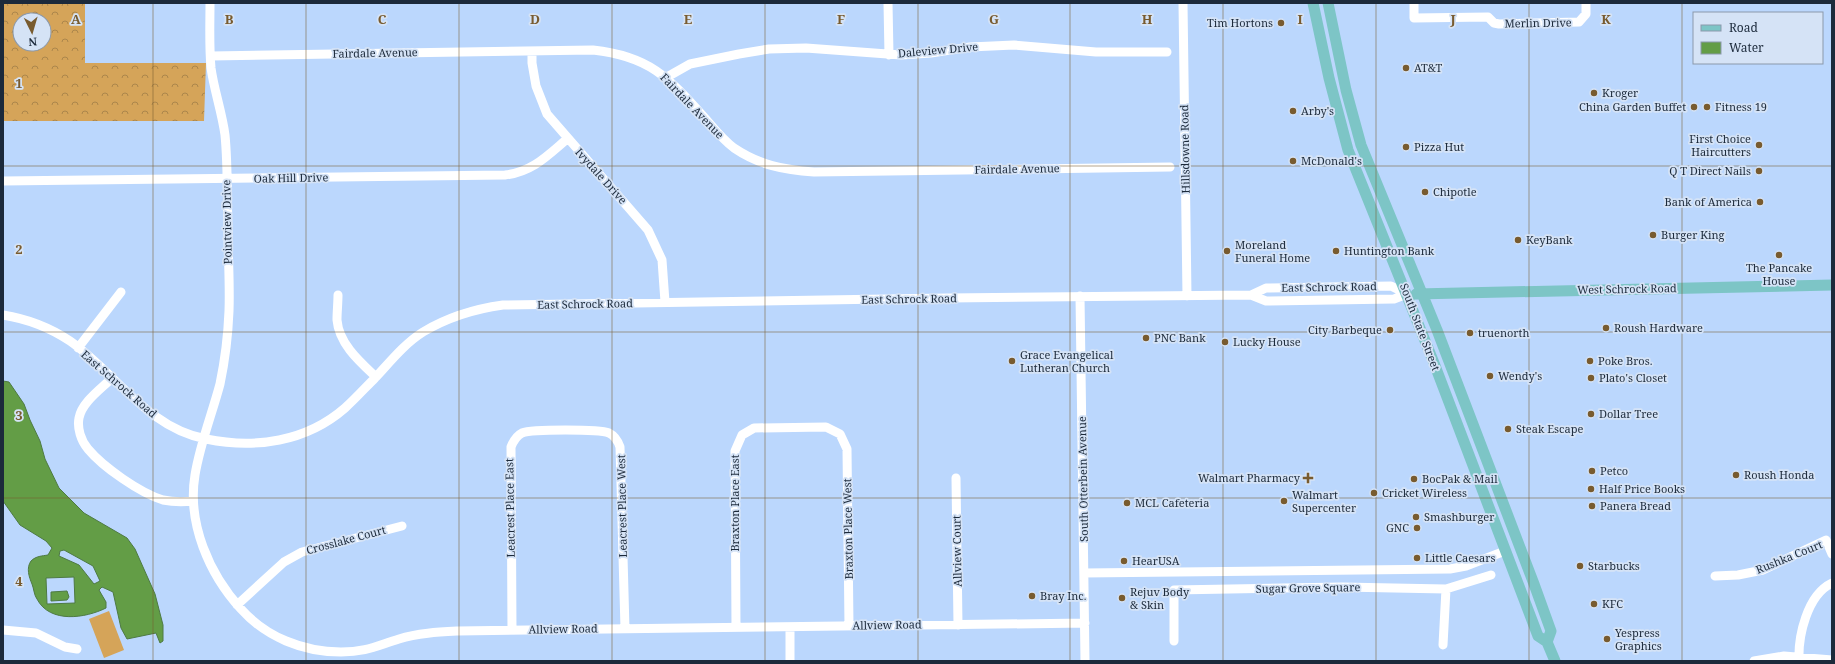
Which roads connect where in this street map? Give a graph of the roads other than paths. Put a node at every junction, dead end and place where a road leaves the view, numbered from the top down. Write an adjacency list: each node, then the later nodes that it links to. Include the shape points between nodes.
1 (210, 3): 13 (street, Pointview Drive)
2 (888, 3): 12 (street)
3 (1183, 3): 29 (street, Hillsdowne Road)
4 (1313, 3): 15 (main road, via 1324,21 1347,115); 16 (main road, South State Street)
5 (1324, 3): 9 (main road)
6 (1328, 3): 9 (main road, South State Street)
7 (1414, 3): 8 (street, Merlin Drive, via 1414,18 1488,16 1498,24 1579,22 1586,14)
8 (1586, 3)
9 (1330, 16): 15 (main road, South State Street)
10 (532, 51): 13 (street, Fairdale Avenue); 14 (street, Fairdale Avenue, via 612,52 649,65); 17 (street, Ivydale Drive, via 538,93 547,114)
11 (1167, 52): 12 (street, Daleview Drive, via 1096,52 1014,44 931,53)
12 (889, 54): 14 (street, Daleview Drive, via 806,48 769,49 690,64)
13 (211, 56): 19 (street, Pointview Drive, via 224,134)
14 (667, 77): 18 (street, Fairdale Avenue, via 732,146 757,161 786,170 814,172)
15 (1354, 121): 21 (main road, South State Street)
16 (1340, 124): 21 (main road, via 1352,132 1367,177); 24 (main road, South State Street)
17 (567, 139): 19 (street, Oak Hill Drive, via 537,164 516,174); 30 (street, Ivydale Drive, via 648,230 662,260)
18 (1170, 167)
19 (227, 179): 20 (street, Oak Hill Drive); 38 (street, Pointview Drive, via 229,311 226,350 220,383)
20 (3, 181)
21 (1381, 196): 25 (main road, South State Street)
22 (1832, 285): 25 (main road, West Schrock Road)
23 (121, 292): 32 (street)
24 (1407, 294): 25 (main road, East Schrock Road); 27 (street, East Schrock Road, via 1394,299 1266,301); 27 (street, East Schrock Road, via 1388,286 1266,288); 35 (main road, via 1417,302 1454,390); 39 (main road, South State Street)
25 (1422, 294): 35 (main road, South State Street)
26 (338, 295): 33 (street, via 339,330 350,351)
27 (1251, 295): 29 (street, East Schrock Road)
28 (1080, 296): 29 (street, East Schrock Road); 30 (street, East Schrock Road); 46 (street, South Otterbein Avenue)
29 (1187, 296)
30 (665, 302): 33 (street, East Schrock Road, via 502,305 470,311 422,333)
31 (3, 315): 32 (street, East Schrock Road, via 41,324)
32 (78, 348): 34 (street, East Schrock Road)
33 (376, 376): 38 (street, East Schrock Road, via 328,420 296,436 249,444)
34 (112, 378): 38 (street, East Schrock Road, via 157,418); 41 (street, via 84,406 79,417 80,435 87,448 115,472 147,493 163,500)
35 (1462, 397): 43 (main road, South State Street)
36 (564, 431): 59 (street, Leacrest Place West, via 610,433 620,447); 61 (street, Leacrest Place East, via 521,434 511,447)
37 (840, 434): 56 (street, Braxton Place West, via 847,449); 57 (street, Braxton Place East, via 826,427 754,428 742,435 734,451)
38 (204, 439): 41 (street, Allview Road, via 195,477)
39 (1472, 464): 43 (main road, via 1485,479 1509,541); 44 (main road, South State Street)
40 (956, 478): 55 (street, Allview Court)
41 (193, 501): 52 (street, Allview Road, via 195,520 206,555 215,574)
42 (402, 526): 52 (street, Crosslake Court, via 302,552 284,562)
43 (1518, 546): 53 (main road, South State Street)
44 (1505, 551): 46 (street, via 1466,566 1450,569); 51 (main road, South State Street); 53 (main road, via 1515,556 1528,595)
45 (1832, 554): 48 (street, Rushka Court, via 1826,540 1763,570)
46 (1084, 573): 54 (street, South Otterbein Avenue)
47 (1491, 576): 50 (street, Sugar Grove Square)
48 (1715, 576)
49 (1832, 583): 68 (street, via 1817,596 1808,614 1803,627)
50 (1446, 589): 63 (street, Sugar Grove Square, via 1342,587 1174,590); 65 (street)
51 (1524, 600): 62 (main road, via 1534,612 1543,630); 64 (main road, South State Street, via 1538,636)
52 (237, 605): 67 (street, Allview Road, via 265,631 294,645)
53 (1542, 610): 62 (main road, South State Street)
54 (1084, 623): 55 (street, Allview Road); 71 (street, South Otterbein Avenue)
55 (958, 625): 56 (street, Allview Road)
56 (849, 626): 58 (street, Allview Road)
57 (736, 627): 58 (street, Allview Road); 59 (street, Allview Road)
58 (790, 627): 70 (street)
59 (625, 629): 61 (street, Allview Road)
60 (3, 630): 66 (street, via 36,633 65,647)
61 (512, 630): 67 (street, Allview Road, via 430,633 400,639)
62 (1551, 631): 64 (main road)
63 (1174, 641)
64 (1547, 642): 72 (main road, South State Street)
65 (1443, 645)
66 (77, 649)
67 (360, 656)
68 (1799, 659): 69 (street); 73 (street, via 1784,656)
69 (1832, 660)
70 (790, 661)
71 (1085, 661)
72 (1555, 661)
73 (1754, 661)

